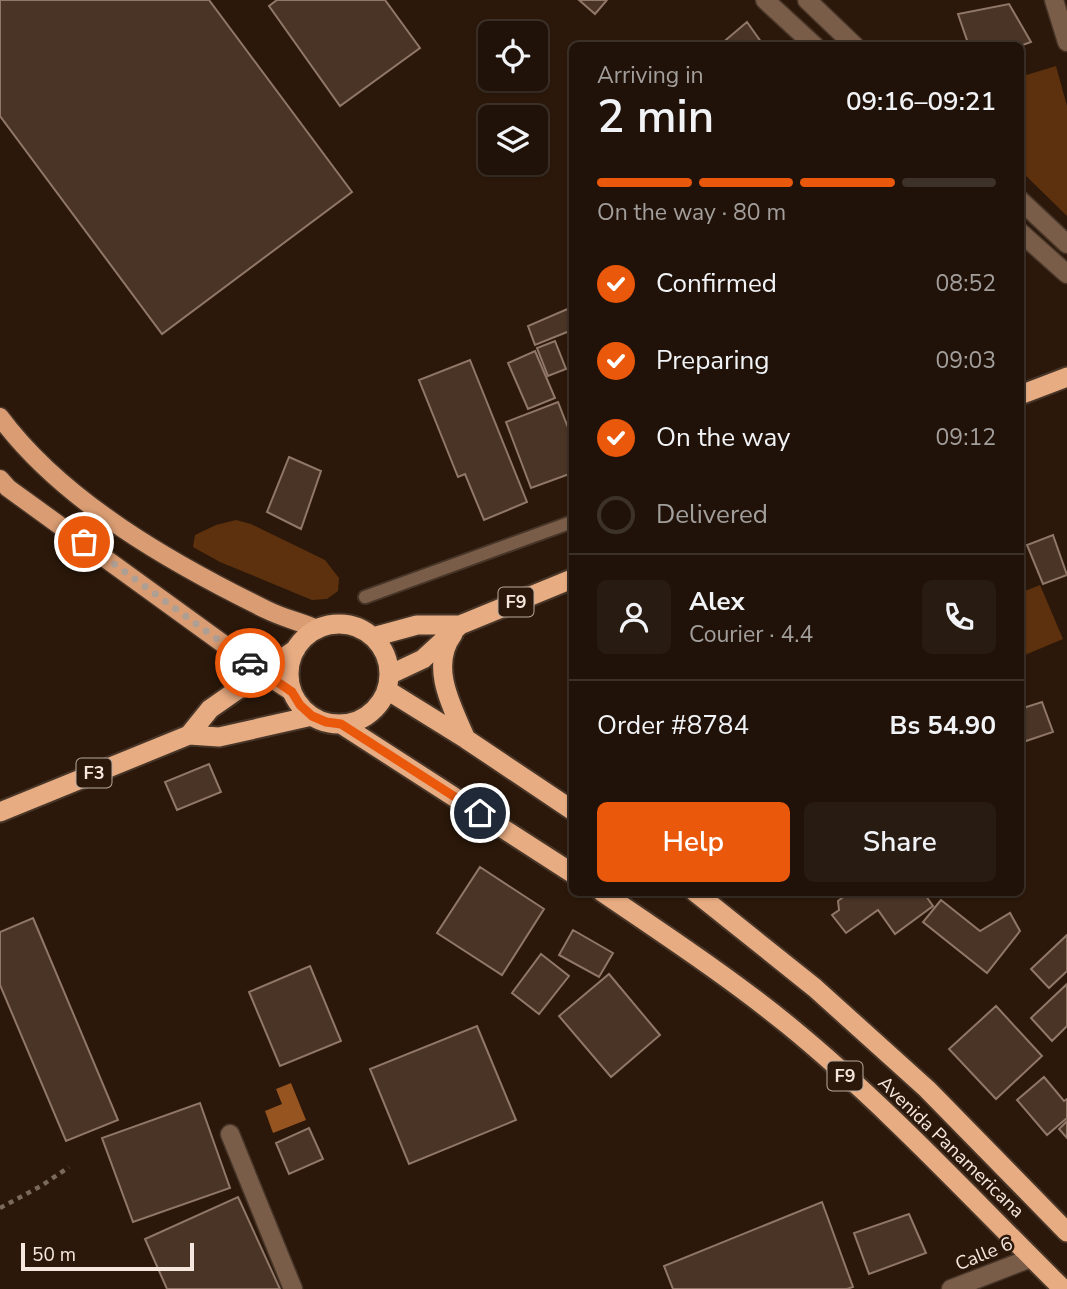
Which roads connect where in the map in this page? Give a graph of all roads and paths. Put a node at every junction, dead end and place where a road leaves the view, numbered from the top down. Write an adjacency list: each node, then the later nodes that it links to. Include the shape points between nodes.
1 (765, 0): 5 (street)
2 (807, 0): 6 (street)
3 (1054, 0): 4 (street)
4 (1067, 39)
5 (807, 42)
6 (851, 42)
7 (1024, 204): 9 (street)
8 (1024, 236): 10 (street)
9 (1067, 244)
10 (1067, 274)
11 (1067, 377): 12 (highway)
12 (1024, 394)
13 (0, 417): 19 (main road, via 50,474 142,542 270,611)
14 (3, 486): 22 (main road)
15 (569, 523): 17 (lane)
16 (569, 580): 18 (highway, F9)
17 (365, 597)
18 (460, 625): 20 (highway, F9, via 416,625); 23 (highway, F9, via 423,659); 28 (highway, via 445,645 442,672)
19 (317, 629): 20 (highway, via 351,625); 21 (highway)
20 (373, 637): 23 (highway, via 382,648)
21 (296, 649): 22 (highway, F3); 24 (highway, via 290,663)
22 (261, 671): 24 (main road); 27 (highway, F3, via 210,709)
23 (388, 682): 26 (highway, F9, via 380,704 369,715); 28 (highway)
24 (292, 692): 25 (highway)
25 (312, 716): 26 (highway); 27 (highway, F3, via 219,737)
26 (341, 724): 31 (highway)
27 (188, 735): 30 (highway, F3)
28 (466, 738): 29 (highway)
29 (569, 808)
30 (0, 812)
31 (569, 871)
32 (608, 896): 38 (highway, Avenida Panamericana / F9, via 787,1025 892,1119)
33 (700, 896): 37 (highway, Avenida Panamericana / F9, via 815,988 928,1089)
34 (230, 1134): 39 (street)
35 (69, 1167): 36 (path)
36 (0, 1208)
37 (1067, 1232)
38 (1031, 1258): 40 (street, Calle 6); 41 (highway, Avenida Panamericana / F9)
39 (293, 1289)
40 (951, 1289)
41 (1063, 1289)

